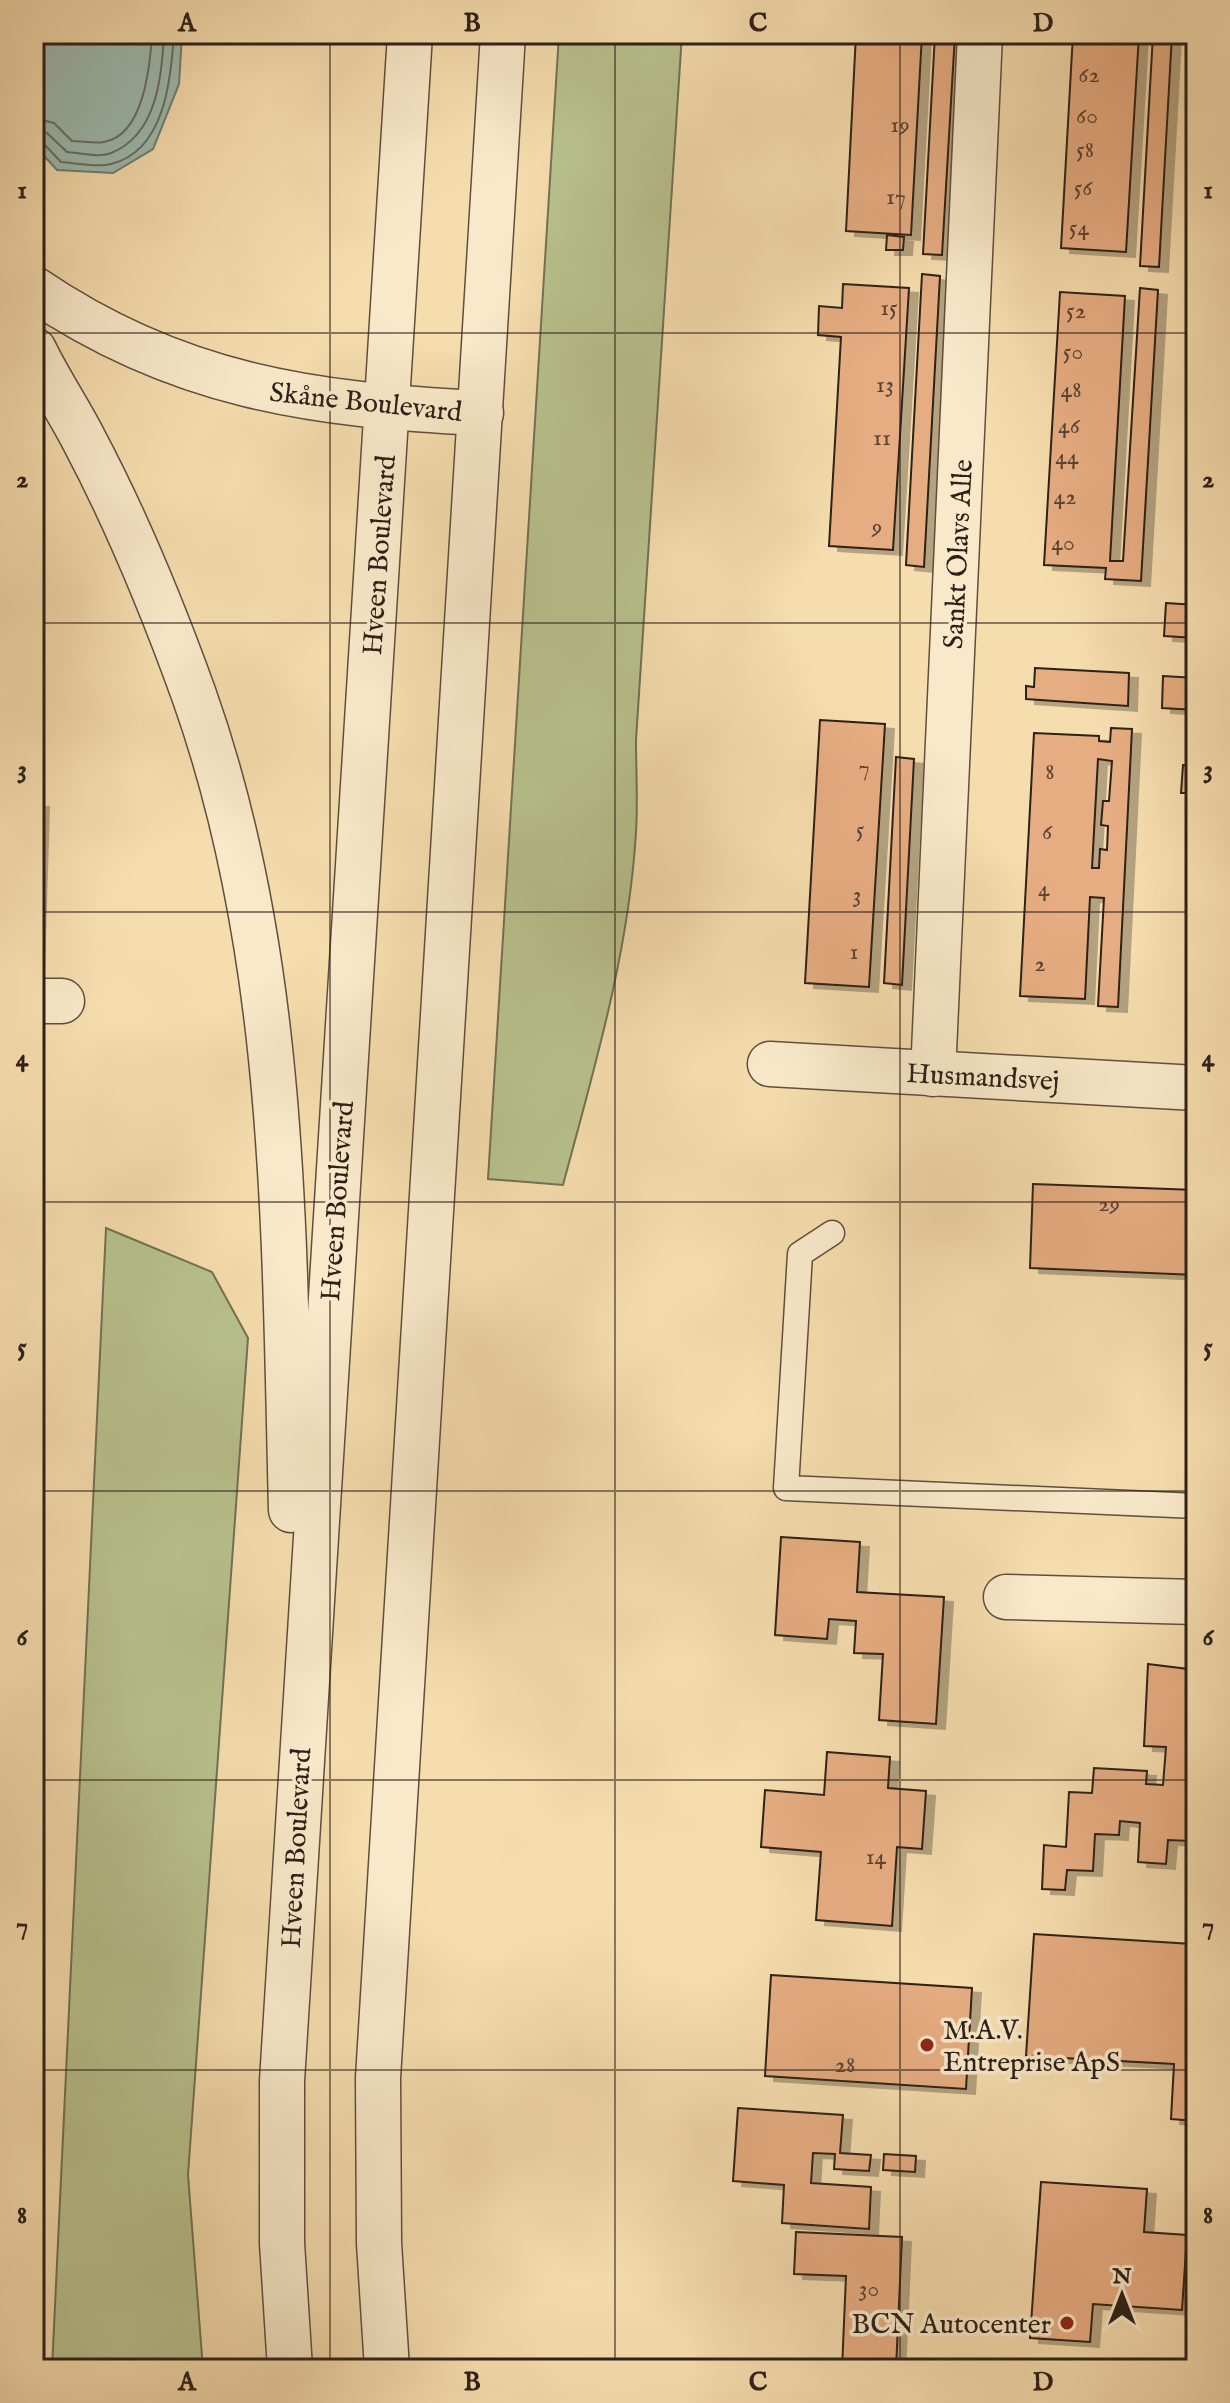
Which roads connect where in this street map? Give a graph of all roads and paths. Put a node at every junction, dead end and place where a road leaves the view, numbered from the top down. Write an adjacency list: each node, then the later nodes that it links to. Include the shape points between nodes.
1 (410, 34): 6 (street, Hveen Boulevard)
2 (503, 34): 7 (street)
3 (980, 34): 9 (street, Sankt Olavs Alle)
4 (34, 289): 6 (street, Skåne Boulevard, via 85,324 142,351 244,387)
5 (34, 350): 15 (street, via 85,441 157,599 195,698 230,818 271,1031 280,1157)
6 (387, 409): 7 (street, Skåne Boulevard); 15 (street, Hveen Boulevard)
7 (481, 413): 17 (street, via 378,2078 379,2243)
8 (770, 1064): 9 (street, Husmandsvej)
9 (933, 1074): 10 (street, Husmandsvej)
10 (1196, 1088)
11 (832, 1233): 12 (lane, via 800,1254 786,1488)
12 (1196, 1506)
13 (1006, 1597): 14 (street)
14 (1196, 1602)
15 (297, 1796): 16 (street, Hveen Boulevard, via 282,2081 282,2243)
16 (290, 2369)
17 (387, 2369)

